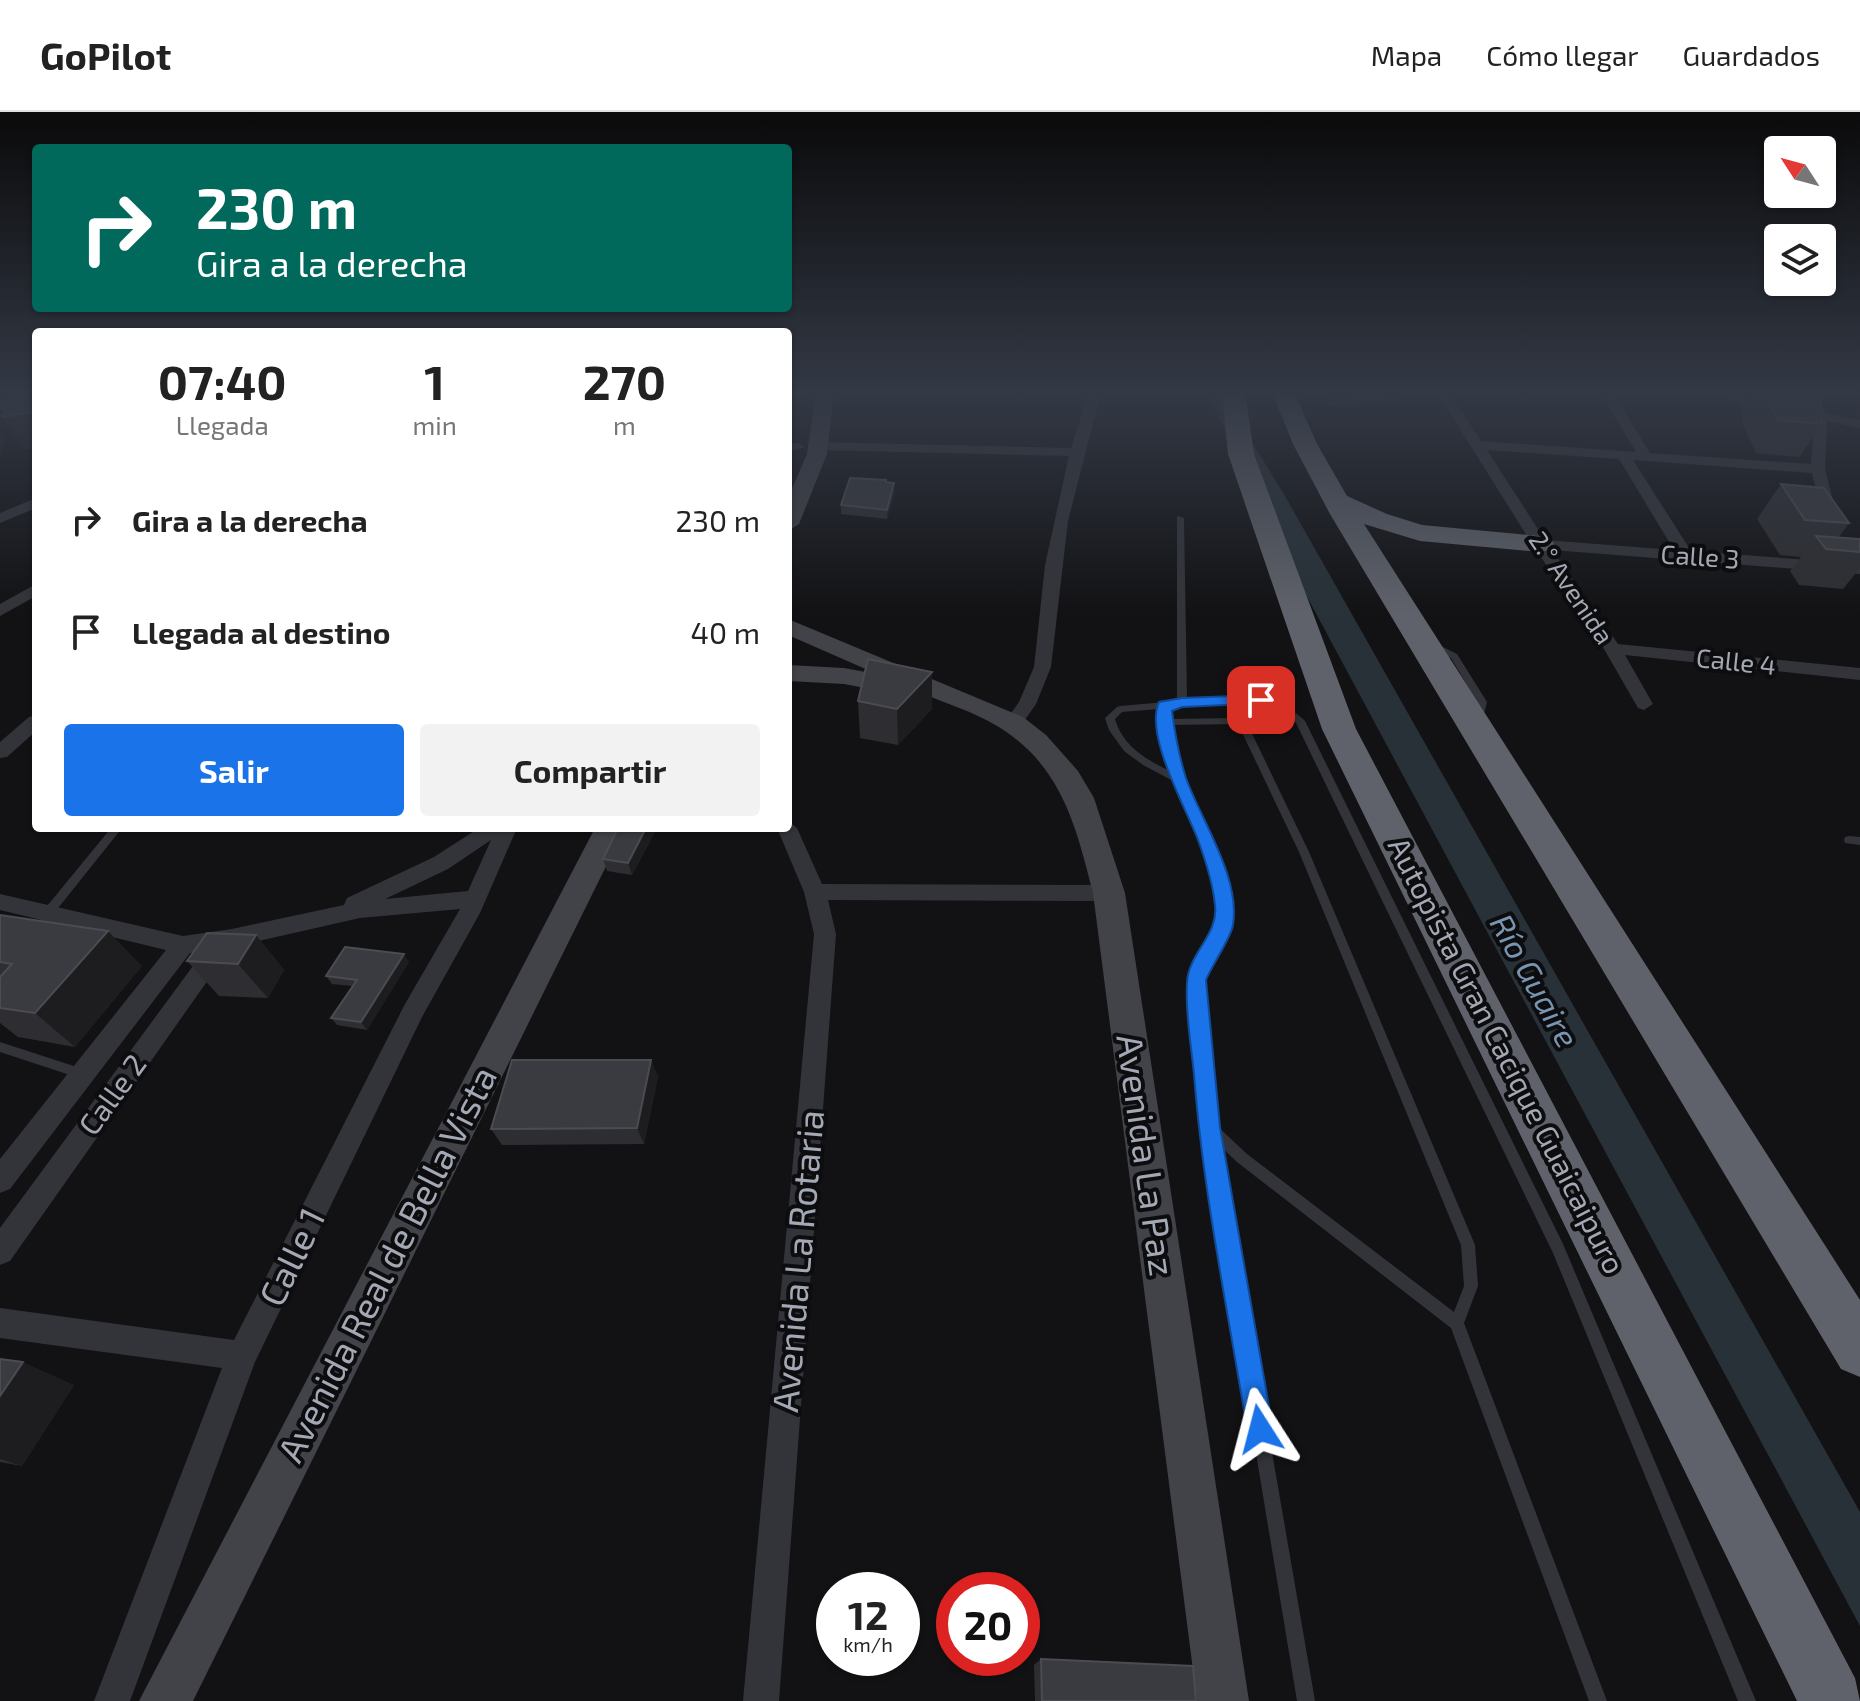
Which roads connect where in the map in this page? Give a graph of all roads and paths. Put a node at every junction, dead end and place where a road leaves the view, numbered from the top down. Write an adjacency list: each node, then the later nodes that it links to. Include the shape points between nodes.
1 (798, 466): 9 (main road)
2 (1072, 466): 34 (street, via 1052,568 1045,665 1029,705)
3 (1245, 466): 66 (highway, Autopista Gran Cacique Guaicaipuro, via 1339,729)
4 (1318, 466): 10 (highway)
5 (1490, 466): 15 (street, 2.° Avenida)
6 (1630, 466): 17 (street)
7 (1777, 466): 8 (street)
8 (1818, 469): 14 (street)
9 (792, 500)
10 (1338, 502): 15 (highway, via 1420,533); 57 (highway)
11 (32, 504): 13 (street)
12 (1180, 518): 29 (lane)
13 (0, 519)
14 (1834, 527)
15 (1540, 544): 17 (street, Calle 3); 24 (street, 2.° Avenida)
16 (1844, 549): 18 (street)
17 (1686, 556): 18 (street, Calle 3)
18 (1858, 571)
19 (32, 591): 21 (street)
20 (792, 606): 23 (main road)
21 (0, 611)
22 (792, 628): 23 (main road, Avenida La Paz)
23 (817, 637): 27 (main road, Avenida La Paz)
24 (1613, 649): 26 (street, Calle 4); 30 (street, 2.° Avenida)
25 (792, 673): 27 (main road, Avenida La Paz)
26 (1860, 674)
27 (935, 689): 34 (main road, Avenida La Paz)
28 (1236, 701): 29 (lane); 32 (lane); 65 (lane, via 1281,705 1300,721 1558,1249)
29 (1182, 703): 31 (lane)
30 (1644, 704)
31 (1164, 706): 33 (lane); 37 (lane, via 1120,709 1110,718 1111,725 1122,744 1143,761)
32 (1241, 721): 33 (lane); 56 (lane, via 1304,852 1468,1245 1471,1286)
33 (1166, 722): 37 (lane)
34 (1013, 723): 44 (main road, Avenida La Paz, via 1044,747 1074,782)
35 (32, 724): 36 (street)
36 (0, 752)
37 (1179, 780): 52 (lane, via 1207,842 1224,905 1223,927 1196,980)
38 (114, 832): 47 (lane)
39 (488, 832): 48 (street, via 441,863 349,906)
40 (505, 832): 45 (street, Calle 1)
41 (608, 832): 60 (main road, Avenida Real de Bella Vista)
42 (789, 832): 43 (street, Avenida La Rotaria)
43 (815, 892): 44 (street); 61 (street, Avenida La Rotaria, via 825,934)
44 (1109, 893): 62 (main road, Avenida La Paz)
45 (475, 899): 48 (street, via 360,910); 58 (street, Calle 1, via 413,1011)
46 (0, 902): 47 (street)
47 (47, 914): 49 (street)
48 (229, 938): 49 (street); 54 (street, Calle 2)
49 (183, 945): 51 (street, Calle 2)
50 (0, 1047): 51 (lane)
51 (83, 1074): 53 (street, Calle 2)
52 (1209, 1127): 56 (lane, via 1252,1167); 63 (lane)
53 (0, 1180)
54 (0, 1251)
55 (0, 1323): 58 (street)
56 (1457, 1323): 64 (lane)
57 (1860, 1350)
58 (242, 1356): 59 (street, Calle 1)
59 (112, 1701)
60 (165, 1701)
61 (761, 1701)
62 (1223, 1701)
63 (1306, 1701)
64 (1598, 1701)
65 (1747, 1701)
66 (1832, 1701)

